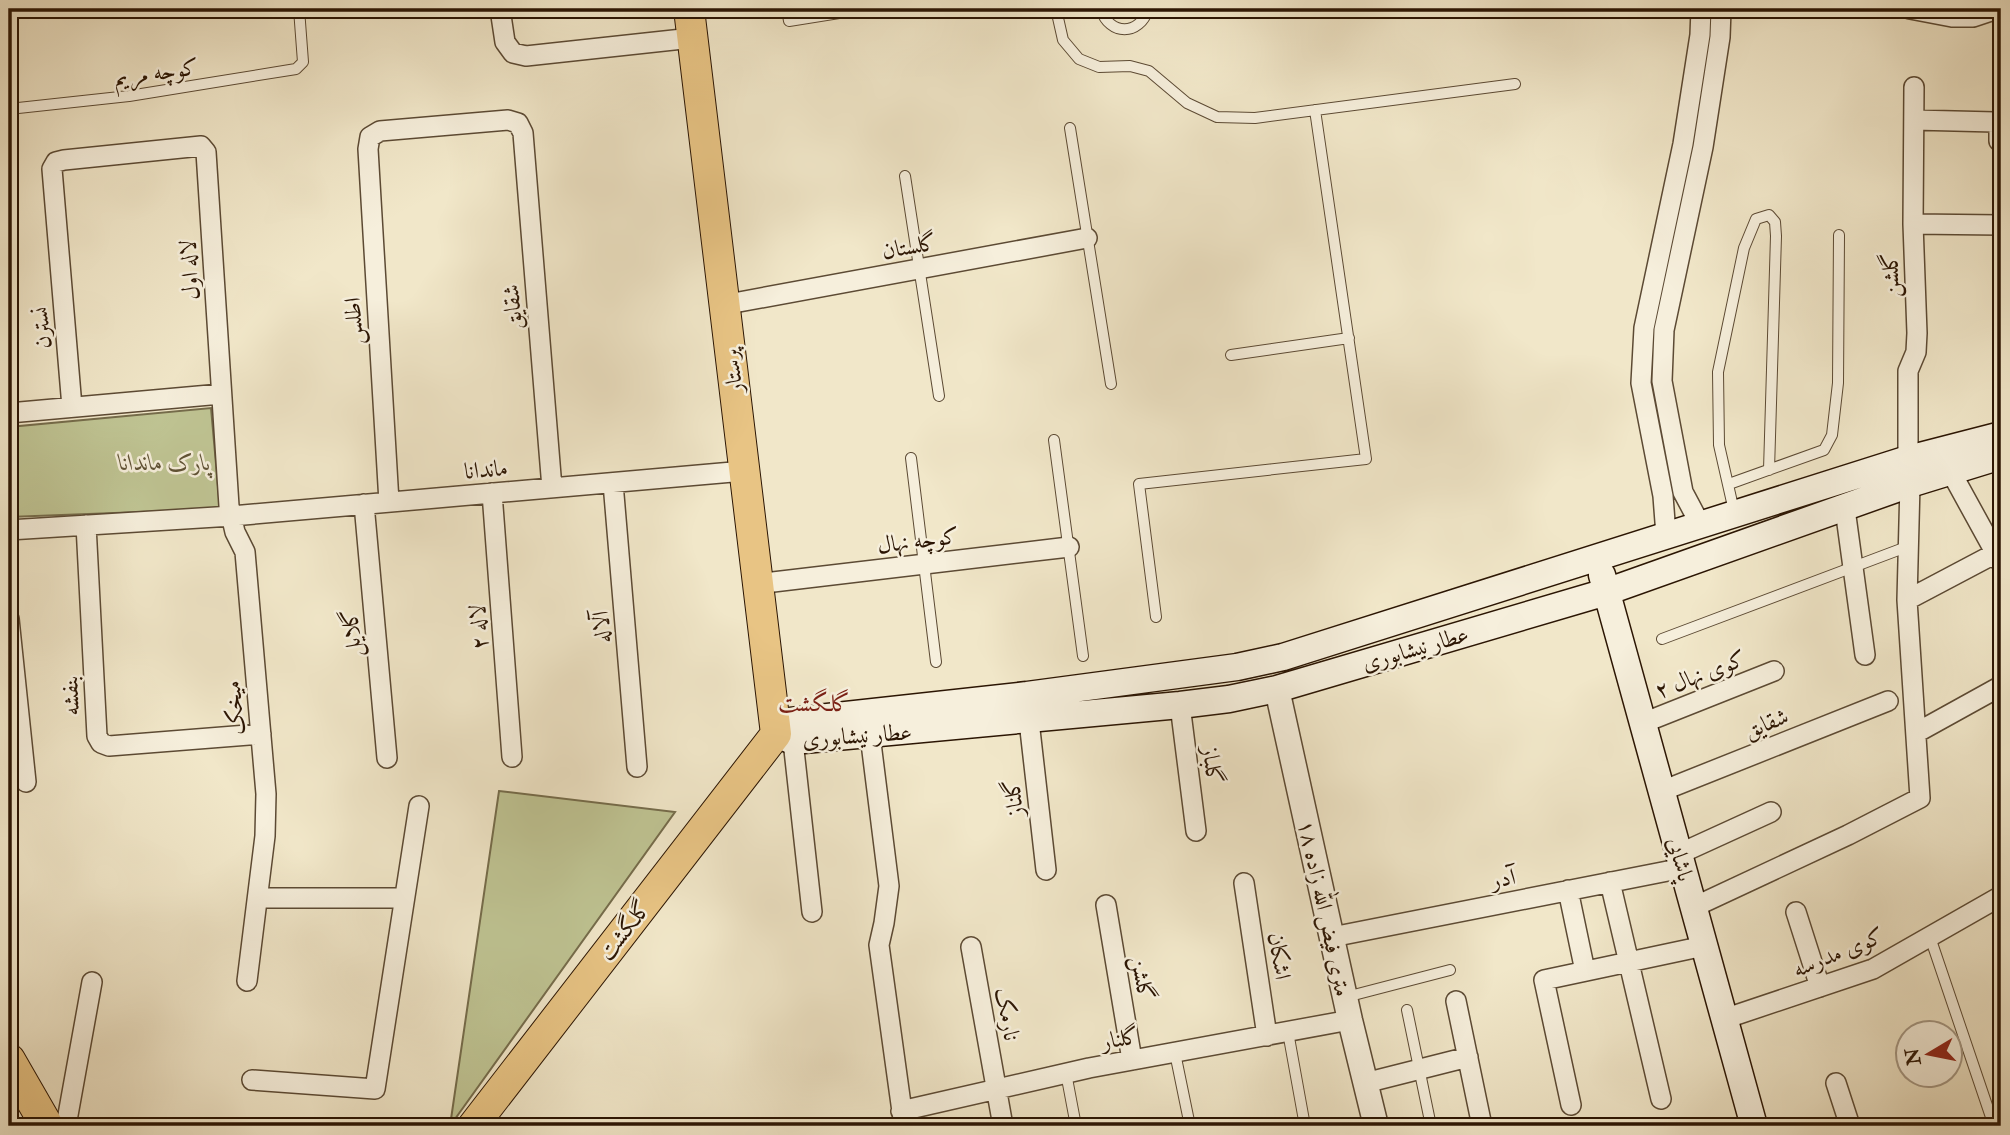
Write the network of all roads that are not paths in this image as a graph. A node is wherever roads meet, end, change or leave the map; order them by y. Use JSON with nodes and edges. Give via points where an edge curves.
{"nodes":[{"id":1,"x":299,"y":9,"type":"edge"},
{"id":2,"x":500,"y":9,"type":"edge"},
{"id":3,"x":703,"y":9,"type":"edge"},
{"id":4,"x":787,"y":9,"type":"edge"},
{"id":5,"x":864,"y":9,"type":"edge"},
{"id":6,"x":1056,"y":9,"type":"edge"},
{"id":7,"x":1101,"y":9,"type":"edge"},
{"id":8,"x":1148,"y":9,"type":"edge"},
{"id":9,"x":1701,"y":9,"type":"edge"},
{"id":10,"x":1721,"y":9,"type":"edge"},
{"id":11,"x":1910,"y":9,"type":"edge"},
{"id":12,"x":1997,"y":9,"type":"edge"},
{"id":13,"x":690,"y":23,"type":"edge"},
{"id":14,"x":1515,"y":84,"type":"dead end"},
{"id":15,"x":1914,"y":87,"type":"dead end"},
{"id":16,"x":9,"y":109,"type":"edge"},
{"id":17,"x":1315,"y":110,"type":"junction"},
{"id":18,"x":1913,"y":120,"type":"junction"},
{"id":19,"x":517,"y":123,"type":"joint"},
{"id":20,"x":1070,"y":128,"type":"dead end"},
{"id":21,"x":1999,"y":141,"type":"dead end"},
{"id":22,"x":56,"y":162,"type":"joint"},
{"id":23,"x":905,"y":176,"type":"dead end"},
{"id":24,"x":1913,"y":224,"type":"junction"},
{"id":25,"x":2001,"y":225,"type":"edge"},
{"id":26,"x":1839,"y":234,"type":"dead end"},
{"id":27,"x":1087,"y":238,"type":"junction"},
{"id":28,"x":919,"y":269,"type":"junction"},
{"id":29,"x":739,"y":302,"type":"junction"},
{"id":30,"x":1644,"y":328,"type":"junction"},
{"id":31,"x":1664,"y":330,"type":"junction"},
{"id":32,"x":1349,"y":338,"type":"junction"},
{"id":33,"x":1231,"y":355,"type":"dead end"},
{"id":34,"x":1111,"y":384,"type":"dead end"},
{"id":35,"x":221,"y":394,"type":"junction"},
{"id":36,"x":939,"y":396,"type":"dead end"},
{"id":37,"x":72,"y":407,"type":"junction"},
{"id":38,"x":9,"y":413,"type":"edge"},
{"id":39,"x":2001,"y":435,"type":"edge"},
{"id":40,"x":1054,"y":440,"type":"dead end"},
{"id":41,"x":2001,"y":456,"type":"edge"},
{"id":42,"x":911,"y":458,"type":"dead end"},
{"id":43,"x":1769,"y":470,"type":"junction"},
{"id":44,"x":744,"y":471,"type":"junction"},
{"id":45,"x":1909,"y":471,"type":"junction"},
{"id":46,"x":1951,"y":472,"type":"junction"},
{"id":47,"x":613,"y":483,"type":"junction"},
{"id":48,"x":1729,"y":484,"type":"junction"},
{"id":49,"x":552,"y":488,"type":"junction"},
{"id":50,"x":492,"y":493,"type":"junction"},
{"id":51,"x":389,"y":502,"type":"junction"},
{"id":52,"x":364,"y":505,"type":"junction"},
{"id":53,"x":1845,"y":509,"type":"junction"},
{"id":54,"x":1735,"y":513,"type":"junction"},
{"id":55,"x":232,"y":516,"type":"junction"},
{"id":56,"x":1700,"y":524,"type":"junction"},
{"id":57,"x":86,"y":526,"type":"junction"},
{"id":58,"x":9,"y":530,"type":"edge"},
{"id":59,"x":1666,"y":535,"type":"junction"},
{"id":60,"x":1909,"y":546,"type":"junction"},
{"id":61,"x":1069,"y":547,"type":"junction"},
{"id":62,"x":1598,"y":556,"type":"junction"},
{"id":63,"x":1999,"y":558,"type":"edge"},
{"id":64,"x":924,"y":564,"type":"junction"},
{"id":65,"x":1853,"y":568,"type":"junction"},
{"id":66,"x":773,"y":582,"type":"junction"},
{"id":67,"x":1606,"y":592,"type":"junction"},
{"id":68,"x":1908,"y":600,"type":"junction"},
{"id":69,"x":1156,"y":617,"type":"dead end"},
{"id":70,"x":9,"y":619,"type":"edge"},
{"id":71,"x":1661,"y":639,"type":"dead end"},
{"id":72,"x":1865,"y":655,"type":"dead end"},
{"id":73,"x":1083,"y":656,"type":"dead end"},
{"id":74,"x":936,"y":662,"type":"dead end"},
{"id":75,"x":1774,"y":671,"type":"dead end"},
{"id":76,"x":2001,"y":686,"type":"edge"},
{"id":77,"x":1277,"y":689,"type":"junction"},
{"id":78,"x":1888,"y":701,"type":"dead end"},
{"id":79,"x":1180,"y":705,"type":"junction"},
{"id":80,"x":1029,"y":721,"type":"junction"},
{"id":81,"x":1643,"y":723,"type":"junction"},
{"id":82,"x":786,"y":732,"type":"junction"},
{"id":83,"x":1916,"y":733,"type":"junction"},
{"id":84,"x":261,"y":734,"type":"junction"},
{"id":85,"x":870,"y":735,"type":"junction"},
{"id":86,"x":512,"y":757,"type":"dead end"},
{"id":87,"x":387,"y":758,"type":"dead end"},
{"id":88,"x":637,"y":766,"type":"dead end"},
{"id":89,"x":26,"y":782,"type":"dead end"},
{"id":90,"x":1662,"y":791,"type":"junction"},
{"id":91,"x":419,"y":806,"type":"dead end"},
{"id":92,"x":1771,"y":812,"type":"dead end"},
{"id":93,"x":1196,"y":831,"type":"dead end"},
{"id":94,"x":1681,"y":861,"type":"junction"},
{"id":95,"x":1046,"y":870,"type":"dead end"},
{"id":96,"x":1610,"y":882,"type":"junction"},
{"id":97,"x":1244,"y":883,"type":"dead end"},
{"id":98,"x":1568,"y":890,"type":"junction"},
{"id":99,"x":2001,"y":895,"type":"edge"},
{"id":100,"x":258,"y":898,"type":"junction"},
{"id":101,"x":404,"y":898,"type":"junction"},
{"id":102,"x":1106,"y":905,"type":"dead end"},
{"id":103,"x":1694,"y":907,"type":"junction"},
{"id":104,"x":812,"y":912,"type":"dead end"},
{"id":105,"x":1796,"y":912,"type":"dead end"},
{"id":106,"x":1332,"y":937,"type":"junction"},
{"id":107,"x":1930,"y":937,"type":"junction"},
{"id":108,"x":1704,"y":946,"type":"junction"},
{"id":109,"x":971,"y":947,"type":"dead end"},
{"id":110,"x":1629,"y":962,"type":"junction"},
{"id":111,"x":1450,"y":970,"type":"dead end"},
{"id":112,"x":1585,"y":971,"type":"junction"},
{"id":113,"x":247,"y":981,"type":"dead end"},
{"id":114,"x":92,"y":982,"type":"dead end"},
{"id":115,"x":1820,"y":987,"type":"junction"},
{"id":116,"x":1456,"y":1000,"type":"dead end"},
{"id":117,"x":1347,"y":1009,"type":"junction"},
{"id":118,"x":1407,"y":1010,"type":"dead end"},
{"id":119,"x":1724,"y":1019,"type":"junction"},
{"id":120,"x":1288,"y":1032,"type":"junction"},
{"id":121,"x":1267,"y":1035,"type":"junction"},
{"id":122,"x":1175,"y":1053,"type":"junction"},
{"id":123,"x":1468,"y":1056,"type":"junction"},
{"id":124,"x":9,"y":1060,"type":"edge"},
{"id":125,"x":1132,"y":1060,"type":"junction"},
{"id":126,"x":1420,"y":1069,"type":"junction"},
{"id":127,"x":1066,"y":1073,"type":"junction"},
{"id":128,"x":252,"y":1080,"type":"dead end"},
{"id":129,"x":1365,"y":1083,"type":"junction"},
{"id":130,"x":1836,"y":1083,"type":"dead end"},
{"id":131,"x":996,"y":1089,"type":"junction"},
{"id":132,"x":1661,"y":1099,"type":"dead end"},
{"id":133,"x":1571,"y":1105,"type":"dead end"},
{"id":134,"x":903,"y":1119,"type":"edge"},
{"id":135,"x":47,"y":1126,"type":"edge"},
{"id":136,"x":66,"y":1126,"type":"edge"},
{"id":137,"x":473,"y":1126,"type":"edge"},
{"id":138,"x":1003,"y":1126,"type":"edge"},
{"id":139,"x":1076,"y":1126,"type":"edge"},
{"id":140,"x":1190,"y":1126,"type":"edge"},
{"id":141,"x":1305,"y":1126,"type":"edge"},
{"id":142,"x":1376,"y":1126,"type":"edge"},
{"id":143,"x":1431,"y":1126,"type":"edge"},
{"id":144,"x":1482,"y":1126,"type":"edge"},
{"id":145,"x":1754,"y":1126,"type":"edge"},
{"id":146,"x":1850,"y":1126,"type":"edge"},
{"id":147,"x":1994,"y":1126,"type":"edge"}],
"edges":[{"from":1,"to":16,"type":"lane","name":"کوچه مریم","via":[[303,62],[296,69],[129,96]]},
{"from":2,"to":13,"type":"street","via":[[505,42],[513,53],[526,56]]},
{"from":3,"to":29,"type":"main road","name":"پرستار"},
{"from":4,"to":5,"type":"lane","via":[[789,21]]},
{"from":6,"to":17,"type":"lane","via":[[1063,40],[1079,59],[1099,67],[1149,71],[1187,103],[1217,117],[1255,118]]},
{"from":7,"to":8,"type":"lane","via":[[1105,20],[1125,29],[1139,24]]},
{"from":9,"to":30,"type":"street","via":[[1683,144]]},
{"from":10,"to":31,"type":"street","via":[[1703,148]]},
{"from":11,"to":12,"type":"street","via":[[1952,17],[1973,17]]},
{"from":13,"to":44,"type":"main road","name":"پرستار"},
{"from":14,"to":17,"type":"lane"},
{"from":15,"to":18,"type":"street","name":"گلشن"},
{"from":17,"to":32,"type":"lane"},
{"from":18,"to":21,"type":"street","via":[[1995,122]]},
{"from":18,"to":24,"type":"street","name":"گلشن"},
{"from":19,"to":49,"type":"street","name":"شقایق","via":[[523,133]]},
{"from":19,"to":51,"type":"street","name":"اطلس","via":[[508,120],[380,131],[370,137]]},
{"from":20,"to":27,"type":"lane"},
{"from":22,"to":35,"type":"street","name":"لاله اول","via":[[201,146],[206,152]]},
{"from":22,"to":37,"type":"street","name":"نسترن","via":[[52,169]]},
{"from":23,"to":28,"type":"lane"},
{"from":24,"to":25,"type":"street"},
{"from":24,"to":45,"type":"street","name":"گلشن","via":[[1917,333],[1908,371]]},
{"from":26,"to":43,"type":"lane","via":[[1838,383],[1832,435],[1824,450]]},
{"from":27,"to":28,"type":"street","name":"گلستان"},
{"from":27,"to":34,"type":"lane"},
{"from":28,"to":29,"type":"street","name":"گلستان"},
{"from":28,"to":36,"type":"lane"},
{"from":29,"to":66,"type":"main road","name":"پرستار"},
{"from":30,"to":31,"type":"street"},
{"from":30,"to":59,"type":"street","via":[[1641,383]]},
{"from":31,"to":56,"type":"street","via":[[1664,393],[1683,492]]},
{"from":32,"to":33,"type":"lane"},
{"from":32,"to":69,"type":"lane","via":[[1366,458],[1139,484]]},
{"from":35,"to":37,"type":"street"},
{"from":35,"to":55,"type":"street"},
{"from":37,"to":38,"type":"street"},
{"from":39,"to":45,"type":"main road","name":"عطار نیشابوری"},
{"from":40,"to":61,"type":"lane"},
{"from":41,"to":46,"type":"main road","name":"عطار نیشابوری"},
{"from":42,"to":64,"type":"lane"},
{"from":43,"to":48,"type":"lane"},
{"from":43,"to":48,"type":"lane","via":[[1776,236],[1769,215],[1756,219],[1744,247],[1718,372],[1719,445]]},
{"from":44,"to":47,"type":"street","name":"ماندانا"},
{"from":44,"to":82,"type":"main road","name":"پرستار"},
{"from":45,"to":46,"type":"main road","name":"عطار نیشابوری"},
{"from":45,"to":53,"type":"main road","name":"عطار نیشابوری"},
{"from":45,"to":54,"type":"main road","name":"عطار نیشابوری"},
{"from":45,"to":60,"type":"street","name":"گلشن"},
{"from":46,"to":63,"type":"street"},
{"from":47,"to":49,"type":"street","name":"ماندانا"},
{"from":47,"to":88,"type":"street","name":"آلاله"},
{"from":48,"to":54,"type":"lane"},
{"from":49,"to":50,"type":"street","name":"ماندانا"},
{"from":50,"to":51,"type":"street","name":"ماندانا"},
{"from":50,"to":86,"type":"street","name":"لاله ۲"},
{"from":51,"to":52,"type":"street","name":"ماندانا"},
{"from":52,"to":55,"type":"street","name":"ماندانا"},
{"from":52,"to":87,"type":"street","name":"گلایل"},
{"from":53,"to":65,"type":"street"},
{"from":53,"to":67,"type":"main road","name":"عطار نیشابوری"},
{"from":54,"to":56,"type":"main road","name":"عطار نیشابوری"},
{"from":55,"to":57,"type":"street","name":"ماندانا"},
{"from":55,"to":84,"type":"street","name":"میخک","via":[[245,552]]},
{"from":56,"to":59,"type":"main road","name":"عطار نیشابوری"},
{"from":57,"to":58,"type":"street","name":"ماندانا"},
{"from":57,"to":84,"type":"street","name":"بنفشه","via":[[97,737],[101,743]]},
{"from":59,"to":62,"type":"main road","name":"عطار نیشابوری"},
{"from":60,"to":65,"type":"lane"},
{"from":60,"to":68,"type":"street","name":"گلشن"},
{"from":61,"to":64,"type":"street","name":"کوچه نهال"},
{"from":61,"to":73,"type":"lane"},
{"from":62,"to":67,"type":"main road","name":"پاشایی"},
{"from":62,"to":82,"type":"main road","name":"عطار نیشابوری","via":[[1283,657],[1237,667]]},
{"from":63,"to":68,"type":"street"},
{"from":64,"to":66,"type":"street","name":"کوچه نهال"},
{"from":64,"to":74,"type":"lane"},
{"from":65,"to":71,"type":"lane"},
{"from":65,"to":72,"type":"street"},
{"from":66,"to":82,"type":"main road","name":"پرستار"},
{"from":67,"to":77,"type":"main road","name":"عطار نیشابوری"},
{"from":67,"to":81,"type":"main road","name":"پاشایی"},
{"from":68,"to":83,"type":"street","name":"گلشن"},
{"from":70,"to":89,"type":"street"},
{"from":75,"to":81,"type":"street","name":"کوی نهال ۲"},
{"from":76,"to":83,"type":"street"},
{"from":77,"to":79,"type":"main road","name":"عطار نیشابوری"},
{"from":77,"to":106,"type":"street","name":"۱۸ متری فیض الله زاده"},
{"from":78,"to":90,"type":"street","name":"شقایق"},
{"from":79,"to":80,"type":"main road","name":"عطار نیشابوری"},
{"from":79,"to":93,"type":"street","name":"گلباز"},
{"from":80,"to":85,"type":"main road","name":"عطار نیشابوری"},
{"from":80,"to":95,"type":"street","name":"گلناز"},
{"from":81,"to":90,"type":"main road","name":"پاشایی"},
{"from":82,"to":85,"type":"main road","name":"عطار نیشابوری"},
{"from":82,"to":104,"type":"street"},
{"from":82,"to":137,"type":"main road","name":"گلگشت"},
{"from":83,"to":103,"type":"street","name":"گلشن","via":[[1920,798]]},
{"from":84,"to":100,"type":"street","name":"میخک","via":[[266,794]]},
{"from":85,"to":134,"type":"street","name":"گلنار","via":[[889,886],[878,945]]},
{"from":90,"to":94,"type":"main road","name":"پاشایی"},
{"from":91,"to":101,"type":"street"},
{"from":92,"to":94,"type":"street","name":"آدر"},
{"from":94,"to":96,"type":"street","name":"آدر"},
{"from":94,"to":103,"type":"main road","name":"پاشایی"},
{"from":96,"to":98,"type":"street","name":"آدر"},
{"from":96,"to":110,"type":"street"},
{"from":97,"to":121,"type":"street","name":"اشکان"},
{"from":98,"to":106,"type":"street","name":"آدر"},
{"from":98,"to":112,"type":"street"},
{"from":99,"to":107,"type":"street","name":"کوی مدرسه"},
{"from":100,"to":101,"type":"street"},
{"from":100,"to":113,"type":"street","name":"میخک"},
{"from":101,"to":128,"type":"street","via":[[375,1089]]},
{"from":102,"to":125,"type":"street","name":"گلشن"},
{"from":103,"to":108,"type":"main road","name":"پاشایی"},
{"from":105,"to":115,"type":"street"},
{"from":106,"to":117,"type":"street","name":"۱۸ متری فیض الله زاده"},
{"from":107,"to":115,"type":"street","name":"کوی مدرسه","via":[[1873,970]]},
{"from":107,"to":147,"type":"lane"},
{"from":108,"to":110,"type":"street"},
{"from":108,"to":119,"type":"main road","name":"پاشایی"},
{"from":109,"to":131,"type":"street","name":"نارمک"},
{"from":110,"to":112,"type":"street"},
{"from":110,"to":132,"type":"street"},
{"from":111,"to":117,"type":"lane"},
{"from":112,"to":133,"type":"street","via":[[1544,980]]},
{"from":114,"to":136,"type":"street"},
{"from":115,"to":119,"type":"street","name":"کوی مدرسه"},
{"from":116,"to":123,"type":"street"},
{"from":117,"to":120,"type":"street","name":"گلنار"},
{"from":117,"to":129,"type":"street","name":"۱۸ متری فیض الله زاده"},
{"from":118,"to":126,"type":"lane"},
{"from":119,"to":145,"type":"main road","name":"پاشایی"},
{"from":120,"to":121,"type":"street","name":"گلنار"},
{"from":120,"to":141,"type":"lane"},
{"from":121,"to":122,"type":"street","name":"گلنار"},
{"from":122,"to":125,"type":"street","name":"گلنار"},
{"from":122,"to":140,"type":"lane"},
{"from":123,"to":126,"type":"street"},
{"from":123,"to":144,"type":"street"},
{"from":124,"to":135,"type":"highway"},
{"from":125,"to":127,"type":"street","name":"گلنار"},
{"from":126,"to":129,"type":"street"},
{"from":126,"to":143,"type":"lane"},
{"from":127,"to":131,"type":"street","name":"گلنار"},
{"from":127,"to":139,"type":"lane"},
{"from":129,"to":142,"type":"street","name":"۱۸ متری فیض الله زاده"},
{"from":130,"to":146,"type":"street"},
{"from":131,"to":134,"type":"street","name":"گلنار"},
{"from":131,"to":138,"type":"street","name":"نارمک"}]}
